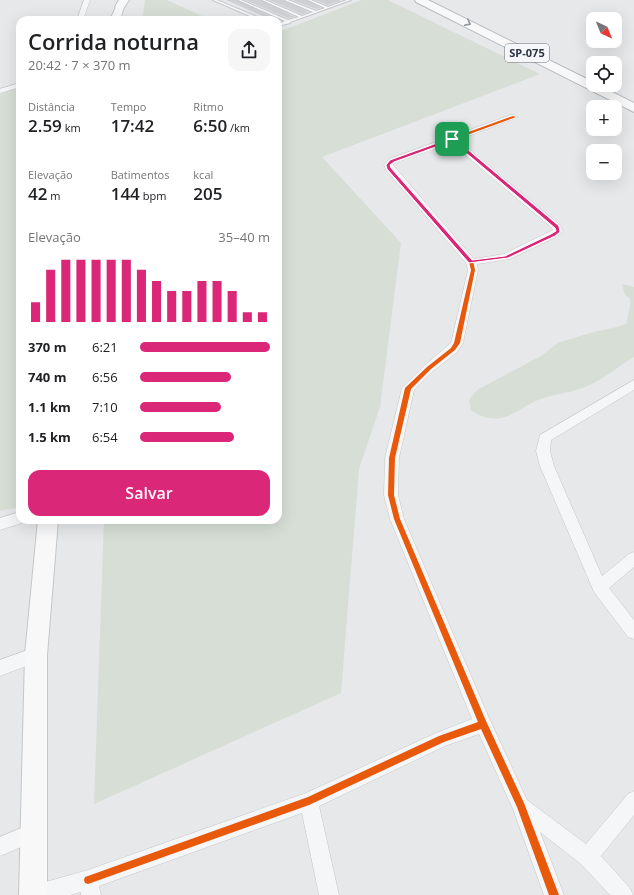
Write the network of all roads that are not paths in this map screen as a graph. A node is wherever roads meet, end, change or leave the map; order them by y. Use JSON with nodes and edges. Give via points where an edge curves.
{"nodes":[{"id":1,"x":87,"y":0,"type":"edge"},
{"id":2,"x":214,"y":0,"type":"edge"},
{"id":3,"x":239,"y":0,"type":"edge"},
{"id":4,"x":263,"y":0,"type":"edge"},
{"id":5,"x":285,"y":0,"type":"edge"},
{"id":6,"x":309,"y":0,"type":"edge"},
{"id":7,"x":332,"y":0,"type":"edge"},
{"id":8,"x":350,"y":0,"type":"edge"},
{"id":9,"x":420,"y":0,"type":"edge"},
{"id":10,"x":440,"y":0,"type":"edge"},
{"id":11,"x":122,"y":3,"type":"edge"},
{"id":12,"x":340,"y":4,"type":"junction"},
{"id":13,"x":328,"y":8,"type":"junction"},
{"id":14,"x":316,"y":12,"type":"junction"},
{"id":15,"x":81,"y":16,"type":"edge"},
{"id":16,"x":117,"y":16,"type":"edge"},
{"id":17,"x":120,"y":16,"type":"edge"},
{"id":18,"x":252,"y":16,"type":"edge"},
{"id":19,"x":275,"y":16,"type":"edge"},
{"id":20,"x":303,"y":17,"type":"junction"},
{"id":21,"x":282,"y":19,"type":"edge"},
{"id":22,"x":289,"y":22,"type":"junction"},
{"id":23,"x":282,"y":24,"type":"edge"},
{"id":24,"x":553,"y":54,"type":"dead end"},
{"id":25,"x":16,"y":86,"type":"edge"},
{"id":26,"x":0,"y":91,"type":"edge"},
{"id":27,"x":634,"y":108,"type":"edge"},
{"id":28,"x":514,"y":117,"type":"dead end"},
{"id":29,"x":452,"y":139,"type":"junction"},
{"id":30,"x":471,"y":262,"type":"junction"},
{"id":31,"x":634,"y":384,"type":"edge"},
{"id":32,"x":16,"y":519,"type":"edge"},
{"id":33,"x":0,"y":524,"type":"edge"},
{"id":34,"x":48,"y":524,"type":"edge"},
{"id":35,"x":634,"y":558,"type":"edge"},
{"id":36,"x":599,"y":587,"type":"junction"},
{"id":37,"x":634,"y":632,"type":"edge"},
{"id":38,"x":36,"y":655,"type":"junction"},
{"id":39,"x":0,"y":668,"type":"edge"},
{"id":40,"x":483,"y":724,"type":"junction"},
{"id":41,"x":634,"y":800,"type":"edge"},
{"id":42,"x":308,"y":801,"type":"junction"},
{"id":43,"x":521,"y":806,"type":"junction"},
{"id":44,"x":34,"y":832,"type":"junction"},
{"id":45,"x":0,"y":847,"type":"edge"},
{"id":46,"x":588,"y":857,"type":"junction"},
{"id":47,"x":89,"y":888,"type":"edge"},
{"id":48,"x":34,"y":895,"type":"edge"},
{"id":49,"x":329,"y":895,"type":"edge"},
{"id":50,"x":554,"y":895,"type":"edge"},
{"id":51,"x":623,"y":895,"type":"edge"}],
"edges":[{"from":1,"to":15,"type":"street"},
{"from":2,"to":18,"type":"lane"},
{"from":3,"to":19,"type":"lane"},
{"from":4,"to":20,"type":"lane"},
{"from":5,"to":14,"type":"lane"},
{"from":6,"to":13,"type":"lane"},
{"from":7,"to":12,"type":"lane"},
{"from":8,"to":12,"type":"lane"},
{"from":9,"to":27,"type":"highway","number":"SP-075","one_way":true},
{"from":10,"to":24,"type":"highway","number":"SP-075"},
{"from":11,"to":16,"type":"main road"},
{"from":11,"to":17,"type":"main road"},
{"from":12,"to":13,"type":"lane"},
{"from":13,"to":14,"type":"lane"},
{"from":14,"to":20,"type":"lane"},
{"from":20,"to":22,"type":"lane"},
{"from":21,"to":22,"type":"lane"},
{"from":22,"to":23,"type":"lane"},
{"from":25,"to":26,"type":"street"},
{"from":28,"to":29,"type":"street"},
{"from":29,"to":30,"type":"street","via":[[392,161],[388,165]]},
{"from":29,"to":30,"type":"street","via":[[557,227],[558,231],[506,257]]},
{"from":30,"to":40,"type":"street","via":[[473,270],[457,343],[408,388],[392,458],[391,495],[397,519]]},
{"from":31,"to":36,"type":"street","via":[[545,438],[543,451],[547,466]]},
{"from":32,"to":33,"type":"street"},
{"from":34,"to":38,"type":"main road"},
{"from":35,"to":36,"type":"street"},
{"from":36,"to":37,"type":"street"},
{"from":38,"to":39,"type":"street"},
{"from":38,"to":44,"type":"main road"},
{"from":40,"to":42,"type":"street","via":[[442,739]]},
{"from":40,"to":43,"type":"street"},
{"from":41,"to":46,"type":"street"},
{"from":42,"to":47,"type":"street"},
{"from":42,"to":49,"type":"street"},
{"from":43,"to":46,"type":"street"},
{"from":43,"to":50,"type":"street"},
{"from":44,"to":45,"type":"street"},
{"from":44,"to":48,"type":"main road"},
{"from":46,"to":51,"type":"street"},
{"from":47,"to":48,"type":"street"}]}
